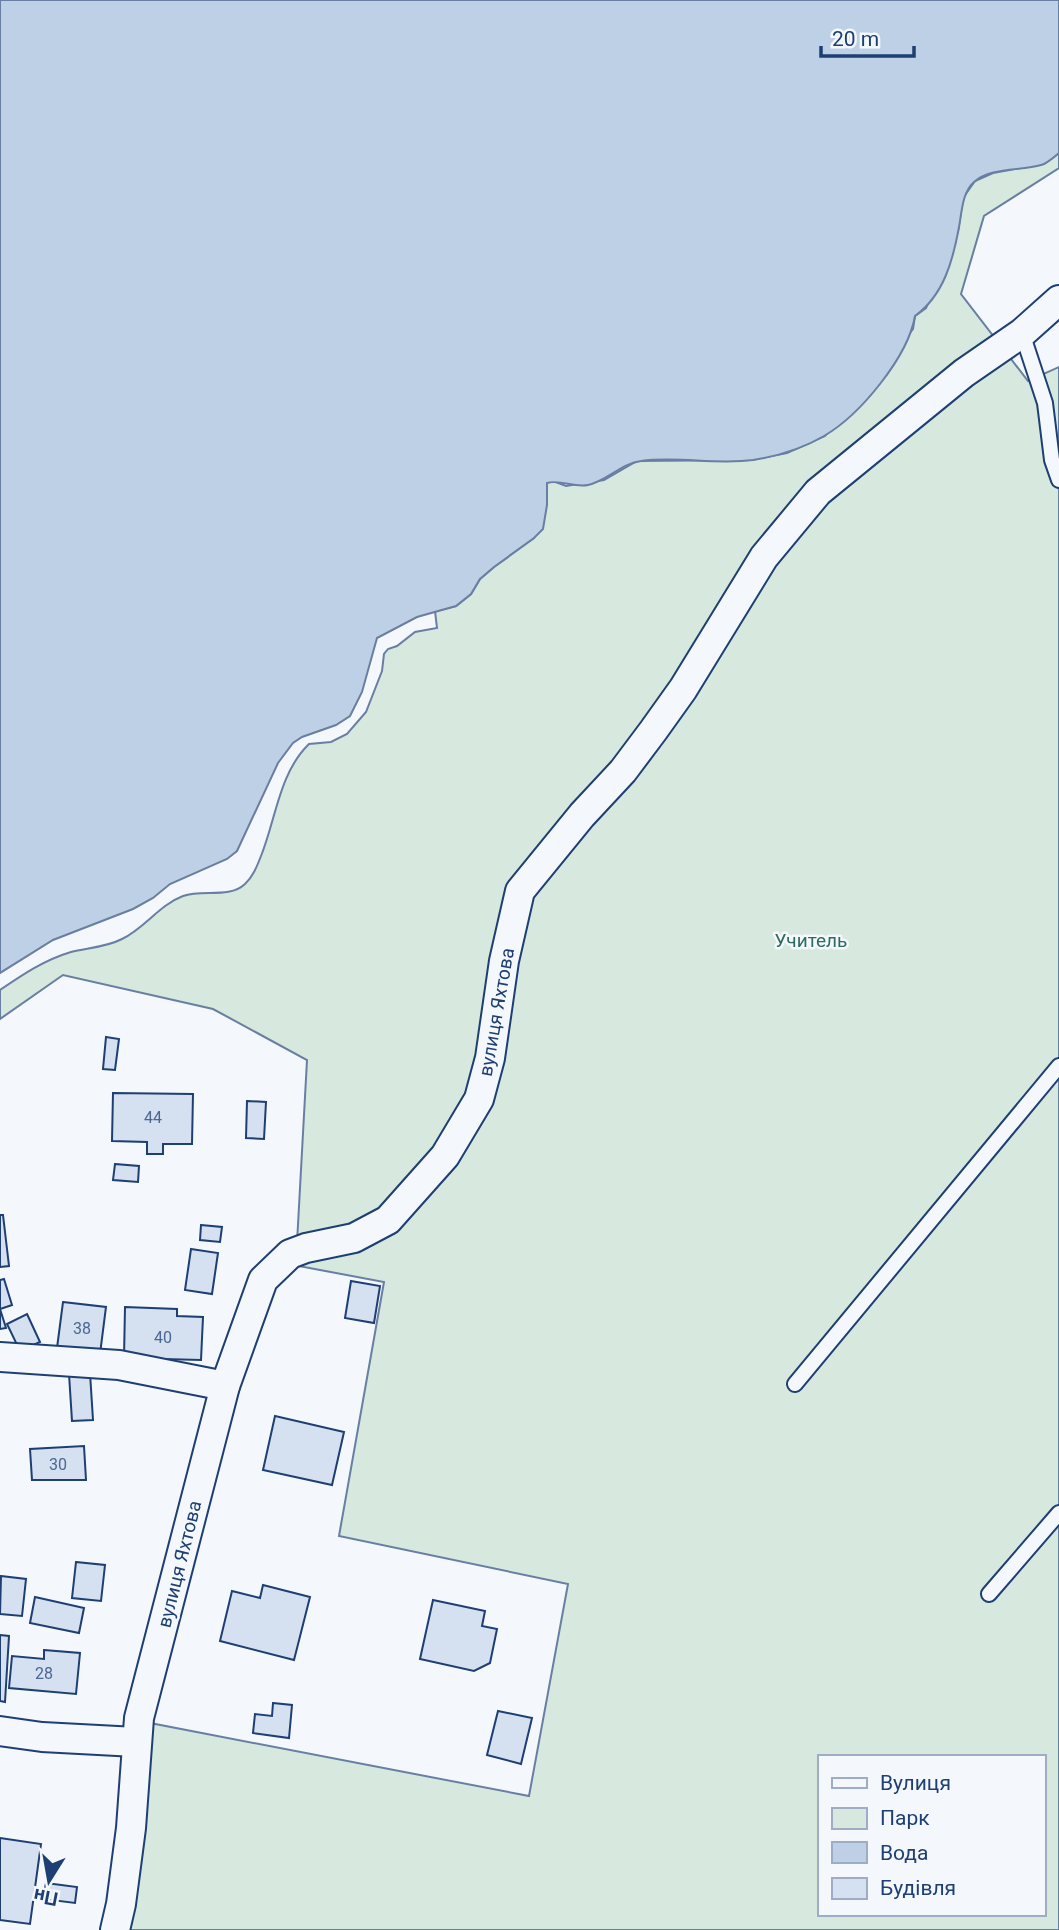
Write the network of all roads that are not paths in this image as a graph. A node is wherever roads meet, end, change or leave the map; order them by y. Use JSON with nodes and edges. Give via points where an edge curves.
{"nodes":[{"id":1,"x":1059,"y":300,"type":"edge"},
{"id":2,"x":1022,"y":333,"type":"junction"},
{"id":3,"x":1059,"y":480,"type":"edge"},
{"id":4,"x":1059,"y":1066,"type":"edge"},
{"id":5,"x":0,"y":1357,"type":"edge"},
{"id":6,"x":795,"y":1384,"type":"dead end"},
{"id":7,"x":225,"y":1386,"type":"junction"},
{"id":8,"x":1059,"y":1513,"type":"edge"},
{"id":9,"x":989,"y":1594,"type":"dead end"},
{"id":10,"x":0,"y":1731,"type":"edge"},
{"id":11,"x":136,"y":1742,"type":"junction"},
{"id":12,"x":115,"y":1930,"type":"edge"}],
"edges":[{"from":1,"to":2,"type":"street"},
{"from":2,"to":3,"type":"lane","via":[[1045,403]]},
{"from":2,"to":7,"type":"street","name":"вулиця Яхтова","via":[[964,373],[818,492],[764,557],[653,731],[524,886],[504,961],[490,1058],[479,1099],[445,1156],[388,1220],[354,1238],[290,1254],[263,1280]]},
{"from":4,"to":6,"type":"lane"},
{"from":5,"to":7,"type":"street","via":[[118,1365]]},
{"from":7,"to":11,"type":"street","name":"вулиця Яхтова"},
{"from":8,"to":9,"type":"lane"},
{"from":10,"to":11,"type":"street"},
{"from":11,"to":12,"type":"street","name":"вулиця Яхтова","via":[[131,1828]]}]}
